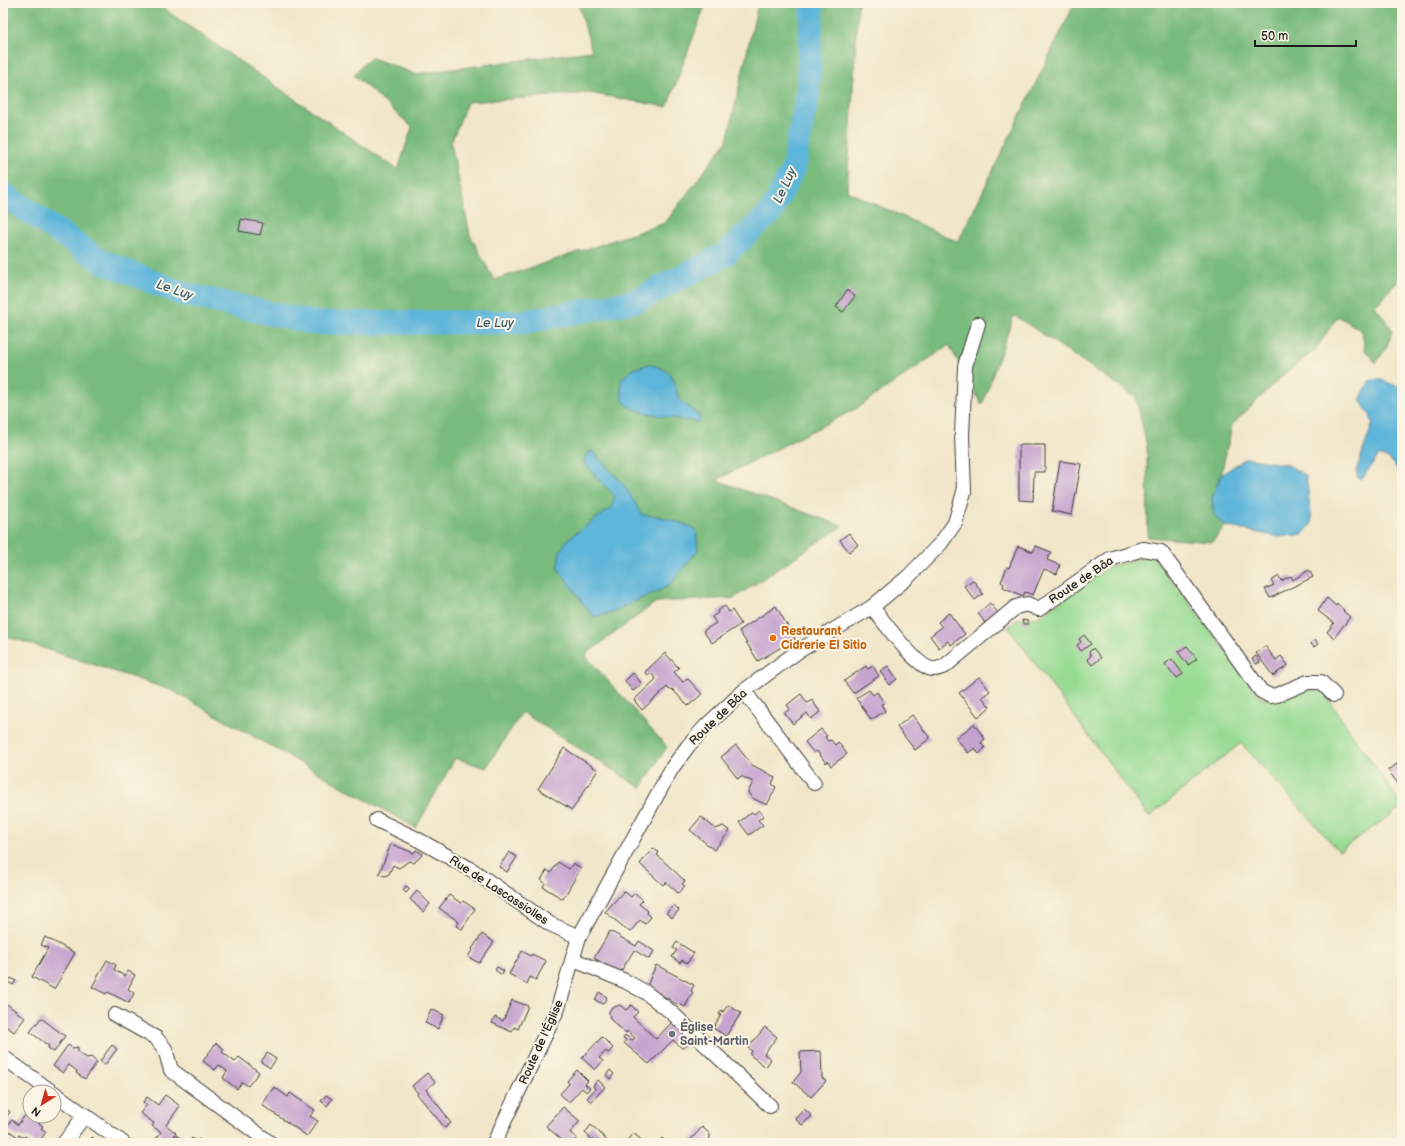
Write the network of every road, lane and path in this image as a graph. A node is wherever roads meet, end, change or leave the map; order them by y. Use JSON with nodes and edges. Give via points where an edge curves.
{"nodes":[{"id":1,"x":978,"y":324,"type":"dead end"},
{"id":2,"x":872,"y":607,"type":"junction"},
{"id":3,"x":744,"y":691,"type":"junction"},
{"id":4,"x":1334,"y":695,"type":"dead end"},
{"id":5,"x":814,"y":783,"type":"dead end"},
{"id":6,"x":377,"y":820,"type":"dead end"},
{"id":7,"x":579,"y":937,"type":"junction"},
{"id":8,"x":572,"y":960,"type":"junction"},
{"id":9,"x":115,"y":1015,"type":"dead end"},
{"id":10,"x":3,"y":1057,"type":"edge"},
{"id":11,"x":40,"y":1084,"type":"edge"},
{"id":12,"x":62,"y":1099,"type":"edge"},
{"id":13,"x":770,"y":1106,"type":"dead end"},
{"id":14,"x":84,"y":1115,"type":"junction"},
{"id":15,"x":64,"y":1143,"type":"edge"},
{"id":16,"x":123,"y":1143,"type":"edge"},
{"id":17,"x":270,"y":1143,"type":"edge"},
{"id":18,"x":494,"y":1143,"type":"edge"}],
"edges":[{"from":1,"to":2,"type":"street","name":"Route de Bâa","via":[[965,366],[962,435],[964,492],[955,523],[941,543],[919,566]]},
{"from":2,"to":3,"type":"street","name":"Route de Bâa","via":[[797,652]]},
{"from":2,"to":4,"type":"street","name":"Route de Bâa","via":[[914,658],[922,666],[933,670],[944,666],[1016,607],[1027,604],[1039,609],[1110,558],[1143,549],[1160,552],[1261,691],[1270,696],[1277,695],[1308,682],[1321,682]]},
{"from":3,"to":5,"type":"street"},
{"from":3,"to":7,"type":"street","name":"Route de Bâa","via":[[706,726],[672,768]]},
{"from":6,"to":7,"type":"street","name":"Rue de Lascassiolles","via":[[472,870],[550,924]]},
{"from":7,"to":8,"type":"street","name":"Route de l'Église"},
{"from":8,"to":13,"type":"street","via":[[625,981],[645,992],[671,1012]]},
{"from":8,"to":18,"type":"street","name":"Route de l'Église","via":[[558,1008]]},
{"from":9,"to":17,"type":"street","via":[[156,1038],[165,1049],[171,1070]]},
{"from":10,"to":11,"type":"street"},
{"from":12,"to":14,"type":"street"},
{"from":14,"to":15,"type":"street"},
{"from":14,"to":16,"type":"street"}]}
